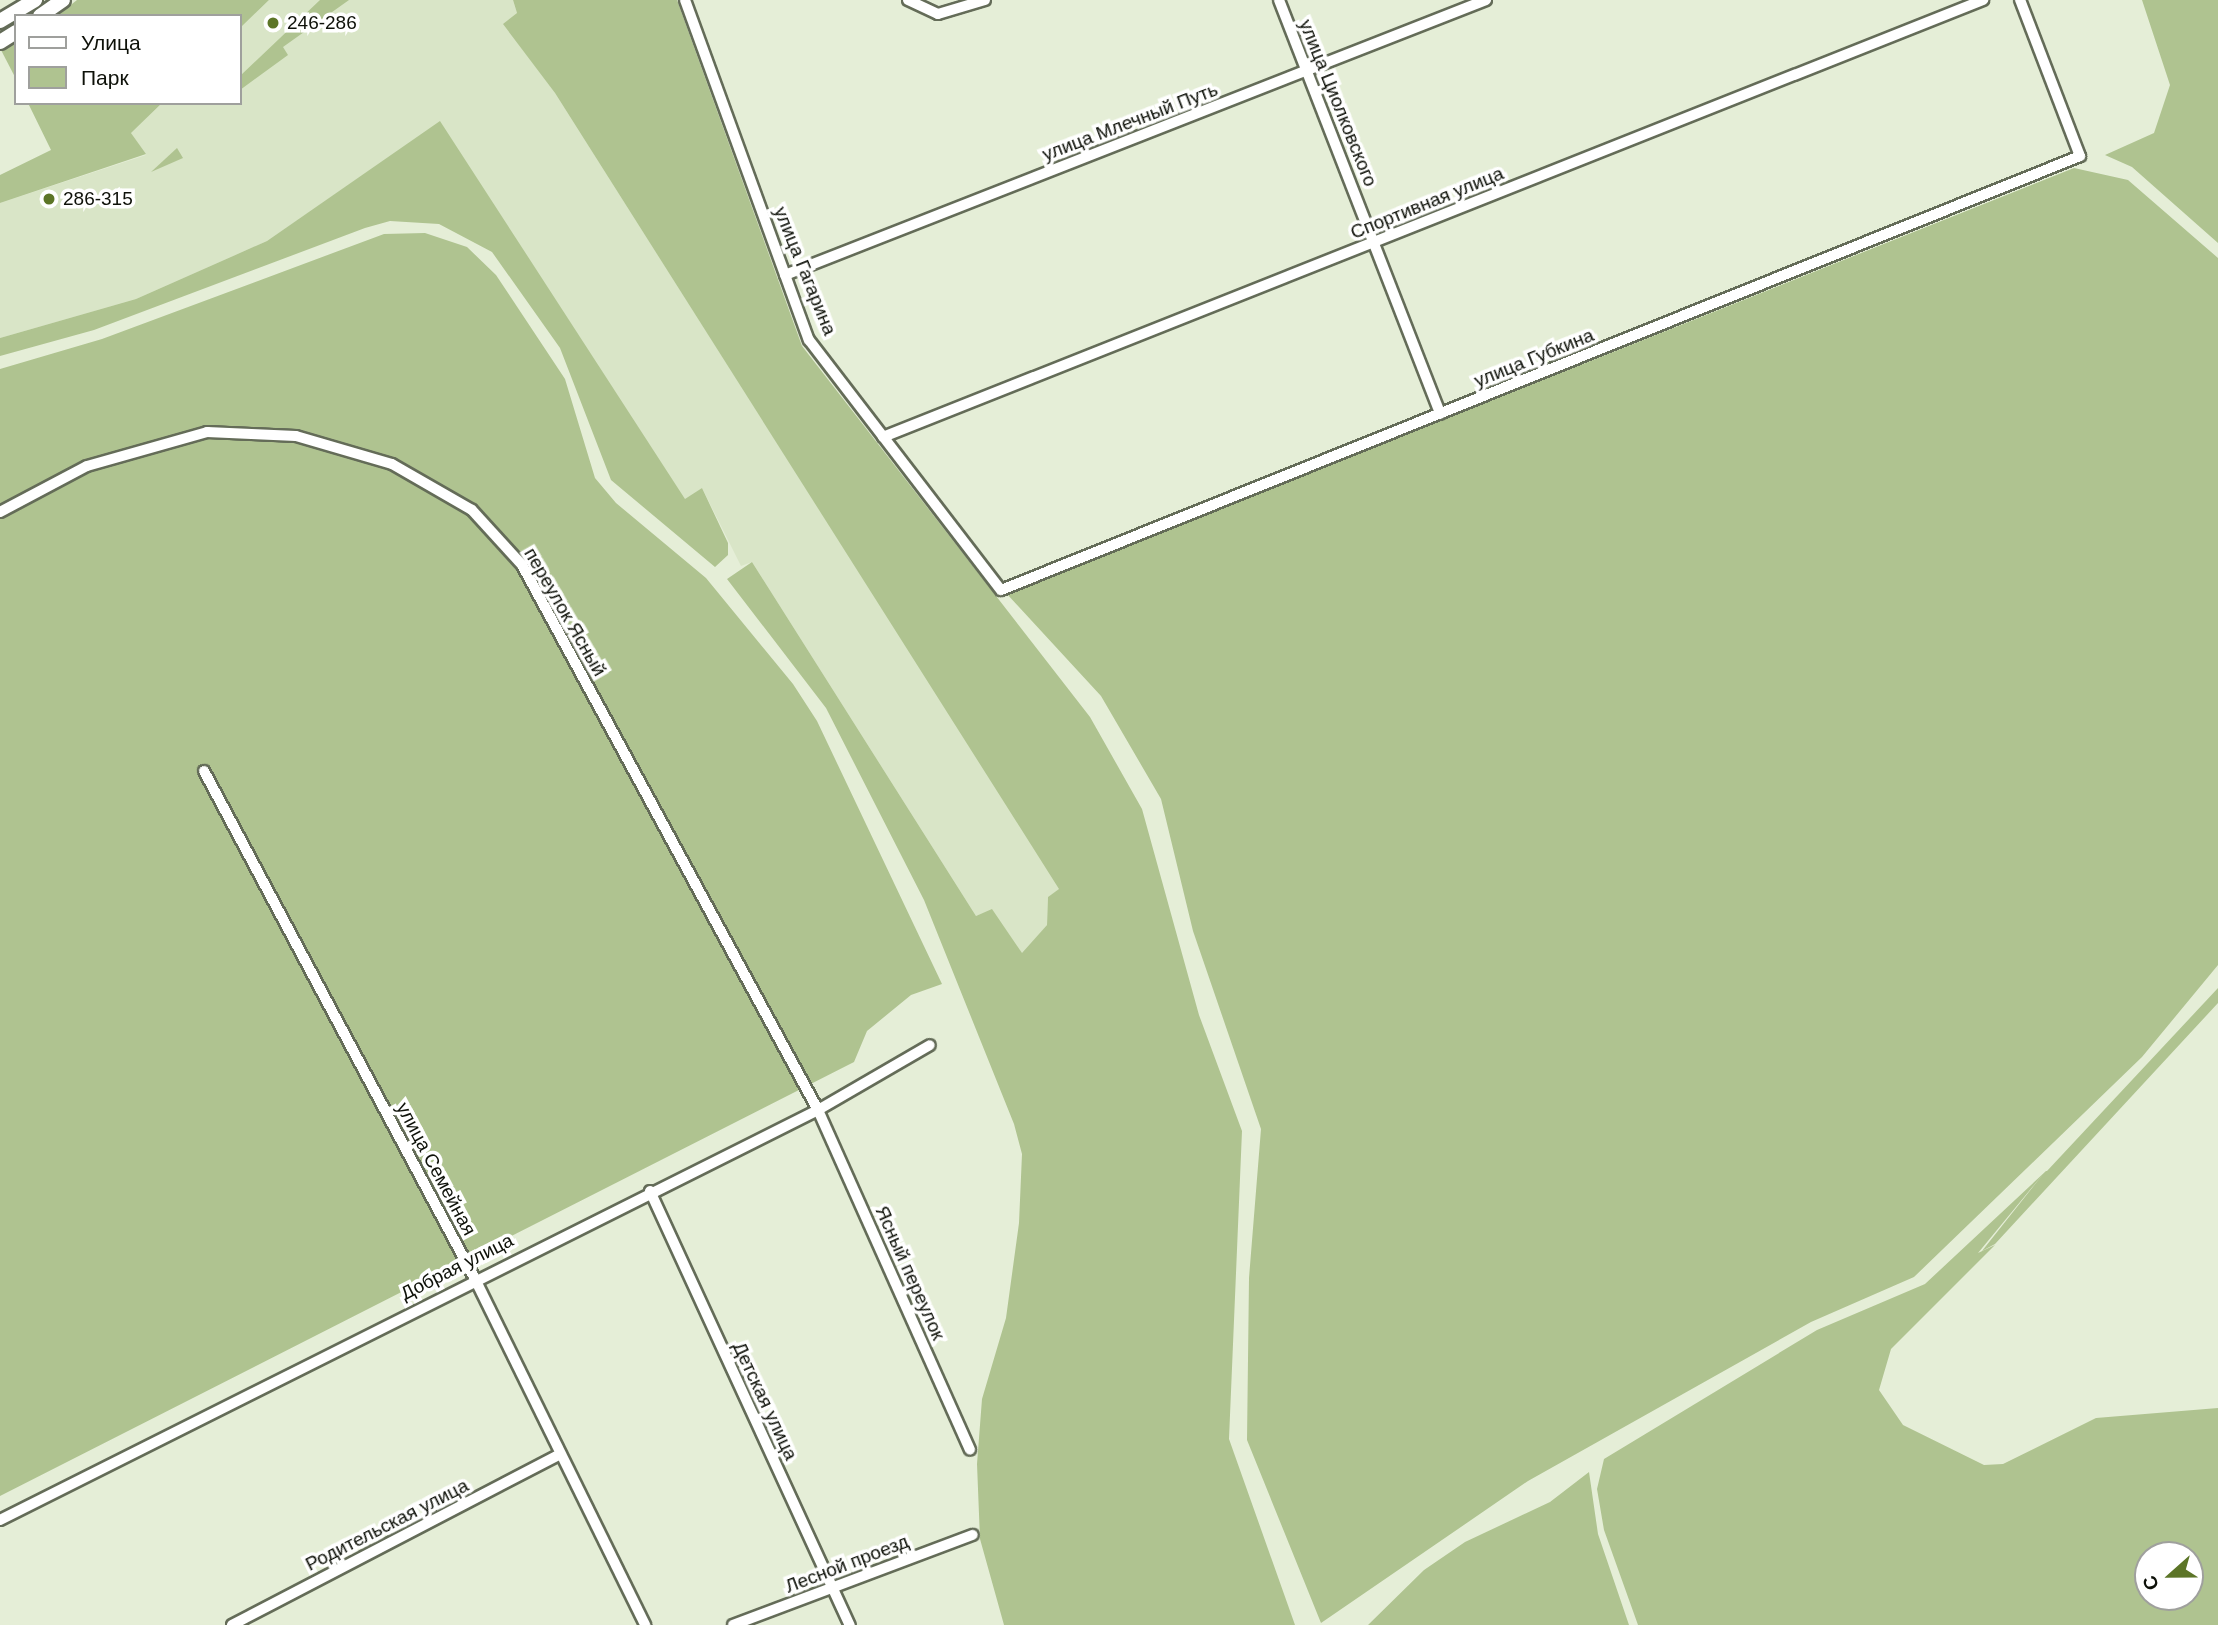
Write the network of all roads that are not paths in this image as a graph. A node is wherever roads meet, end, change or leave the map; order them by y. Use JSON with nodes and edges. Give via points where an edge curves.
{"nodes":[{"id":1,"x":35,"y":0,"type":"edge"},
{"id":2,"x":63,"y":0,"type":"edge"},
{"id":3,"x":685,"y":0,"type":"edge"},
{"id":4,"x":908,"y":0,"type":"edge"},
{"id":5,"x":985,"y":0,"type":"edge"},
{"id":6,"x":1279,"y":0,"type":"edge"},
{"id":7,"x":1486,"y":0,"type":"edge"},
{"id":8,"x":1983,"y":0,"type":"edge"},
{"id":9,"x":2020,"y":0,"type":"edge"},
{"id":10,"x":43,"y":14,"type":"edge"},
{"id":11,"x":0,"y":21,"type":"edge"},
{"id":12,"x":1307,"y":72,"type":"junction"},
{"id":13,"x":1375,"y":243,"type":"junction"},
{"id":14,"x":785,"y":275,"type":"junction"},
{"id":15,"x":1440,"y":414,"type":"junction"},
{"id":16,"x":883,"y":437,"type":"junction"},
{"id":17,"x":0,"y":512,"type":"edge"},
{"id":18,"x":1001,"y":590,"type":"joint"},
{"id":19,"x":204,"y":771,"type":"dead end"},
{"id":20,"x":930,"y":1045,"type":"dead end"},
{"id":21,"x":818,"y":1110,"type":"junction"},
{"id":22,"x":650,"y":1191,"type":"junction"},
{"id":23,"x":474,"y":1277,"type":"junction"},
{"id":24,"x":970,"y":1450,"type":"dead end"},
{"id":25,"x":557,"y":1456,"type":"junction"},
{"id":26,"x":0,"y":1520,"type":"edge"},
{"id":27,"x":973,"y":1535,"type":"dead end"},
{"id":28,"x":832,"y":1588,"type":"junction"},
{"id":29,"x":232,"y":1625,"type":"edge"},
{"id":30,"x":645,"y":1625,"type":"edge"},
{"id":31,"x":733,"y":1625,"type":"edge"},
{"id":32,"x":850,"y":1625,"type":"edge"}],
"edges":[{"from":1,"to":11,"type":"main road"},
{"from":2,"to":10,"type":"main road"},
{"from":3,"to":14,"type":"street","name":"улица Гагарина"},
{"from":4,"to":5,"type":"street","via":[[938,14]]},
{"from":6,"to":12,"type":"street","name":"улица Циолковского"},
{"from":7,"to":12,"type":"street","name":"улица Млечный Путь"},
{"from":8,"to":13,"type":"street","name":"Спортивная улица"},
{"from":9,"to":15,"type":"street","name":"улица Губкина","via":[[2080,156]]},
{"from":12,"to":13,"type":"street","name":"улица Циолковского"},
{"from":12,"to":14,"type":"street","name":"улица Млечный Путь"},
{"from":13,"to":15,"type":"street","name":"улица Циолковского"},
{"from":13,"to":16,"type":"street","name":"Спортивная улица"},
{"from":14,"to":16,"type":"street","name":"улица Гагарина","via":[[810,340]]},
{"from":15,"to":18,"type":"street","name":"улица Губкина"},
{"from":16,"to":18,"type":"street","name":"улица Гагарина"},
{"from":17,"to":21,"type":"street","name":"переулок Ясный","via":[[87,466],[207,432],[296,436],[393,464],[472,510],[522,565]]},
{"from":19,"to":23,"type":"street","name":"улица Семейная"},
{"from":20,"to":21,"type":"street","name":"Добрая улица"},
{"from":21,"to":22,"type":"street","name":"Добрая улица"},
{"from":21,"to":24,"type":"street","name":"Ясный переулок"},
{"from":22,"to":23,"type":"street","name":"Добрая улица"},
{"from":22,"to":28,"type":"street","name":"Детская улица"},
{"from":23,"to":25,"type":"street","name":"улица Семейная"},
{"from":23,"to":26,"type":"street","name":"Добрая улица"},
{"from":25,"to":29,"type":"street","name":"Родительская улица"},
{"from":25,"to":30,"type":"street","name":"улица Семейная"},
{"from":27,"to":28,"type":"street","name":"Лесной проезд"},
{"from":28,"to":31,"type":"street","name":"Лесной проезд"},
{"from":28,"to":32,"type":"street","name":"Детская улица"}]}
